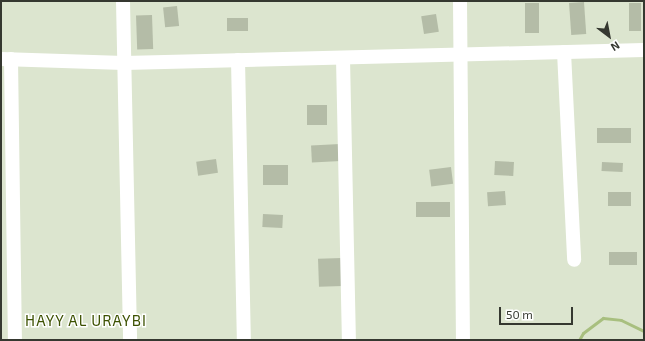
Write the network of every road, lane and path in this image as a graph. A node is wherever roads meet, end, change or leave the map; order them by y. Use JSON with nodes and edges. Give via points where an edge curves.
{"nodes":[{"id":1,"x":123,"y":1,"type":"edge"},
{"id":2,"x":460,"y":1,"type":"edge"},
{"id":3,"x":644,"y":50,"type":"edge"},
{"id":4,"x":564,"y":52,"type":"junction"},
{"id":5,"x":461,"y":54,"type":"junction"},
{"id":6,"x":344,"y":58,"type":"junction"},
{"id":7,"x":6,"y":59,"type":"edge"},
{"id":8,"x":238,"y":60,"type":"junction"},
{"id":9,"x":124,"y":63,"type":"junction"},
{"id":10,"x":574,"y":260,"type":"dead end"},
{"id":11,"x":15,"y":340,"type":"edge"},
{"id":12,"x":130,"y":340,"type":"edge"},
{"id":13,"x":244,"y":340,"type":"edge"},
{"id":14,"x":349,"y":340,"type":"edge"},
{"id":15,"x":463,"y":340,"type":"edge"}],
"edges":[{"from":1,"to":9,"type":"street"},
{"from":2,"to":5,"type":"street"},
{"from":3,"to":4,"type":"street"},
{"from":4,"to":5,"type":"street"},
{"from":4,"to":10,"type":"street"},
{"from":5,"to":6,"type":"street"},
{"from":5,"to":15,"type":"street"},
{"from":6,"to":8,"type":"street"},
{"from":6,"to":14,"type":"street"},
{"from":7,"to":9,"type":"street"},
{"from":7,"to":11,"type":"street"},
{"from":8,"to":9,"type":"street"},
{"from":8,"to":13,"type":"street"},
{"from":9,"to":12,"type":"street"}]}
